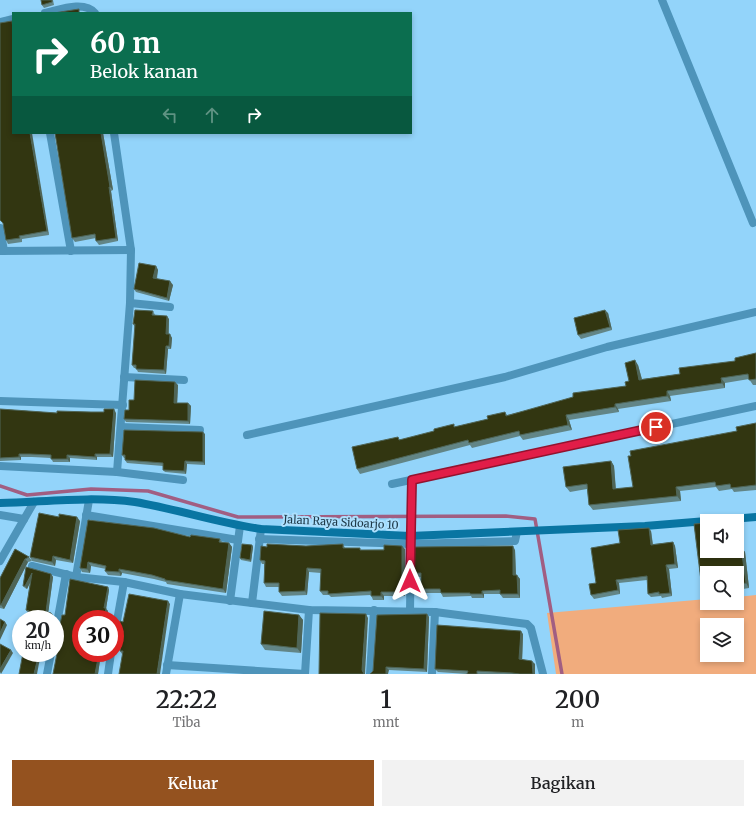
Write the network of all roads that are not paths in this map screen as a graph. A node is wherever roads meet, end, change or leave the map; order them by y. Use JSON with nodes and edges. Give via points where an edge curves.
{"nodes":[{"id":1,"x":662,"y":0,"type":"edge"},
{"id":2,"x":50,"y":12,"type":"edge"},
{"id":3,"x":94,"y":12,"type":"edge"},
{"id":4,"x":12,"y":19,"type":"edge"},
{"id":5,"x":0,"y":22,"type":"edge"},
{"id":6,"x":50,"y":134,"type":"edge"},
{"id":7,"x":114,"y":134,"type":"edge"},
{"id":8,"x":753,"y":223,"type":"dead end"},
{"id":9,"x":0,"y":228,"type":"edge"},
{"id":10,"x":71,"y":250,"type":"junction"},
{"id":11,"x":131,"y":250,"type":"junction"},
{"id":12,"x":2,"y":251,"type":"edge"},
{"id":13,"x":130,"y":303,"type":"junction"},
{"id":14,"x":170,"y":307,"type":"dead end"},
{"id":15,"x":756,"y":312,"type":"edge"},
{"id":16,"x":124,"y":377,"type":"junction"},
{"id":17,"x":184,"y":380,"type":"dead end"},
{"id":18,"x":0,"y":401,"type":"edge"},
{"id":19,"x":123,"y":405,"type":"junction"},
{"id":20,"x":756,"y":406,"type":"edge"},
{"id":21,"x":121,"y":427,"type":"junction"},
{"id":22,"x":200,"y":430,"type":"edge"},
{"id":23,"x":247,"y":435,"type":"dead end"},
{"id":24,"x":0,"y":466,"type":"edge"},
{"id":25,"x":117,"y":472,"type":"junction"},
{"id":26,"x":183,"y":480,"type":"dead end"},
{"id":27,"x":412,"y":480,"type":"junction"},
{"id":28,"x":392,"y":484,"type":"dead end"},
{"id":29,"x":89,"y":500,"type":"junction"},
{"id":30,"x":34,"y":502,"type":"junction"},
{"id":31,"x":0,"y":503,"type":"edge"},
{"id":32,"x":0,"y":515,"type":"edge"},
{"id":33,"x":86,"y":515,"type":"junction"},
{"id":34,"x":756,"y":517,"type":"edge"},
{"id":35,"x":24,"y":519,"type":"junction"},
{"id":36,"x":240,"y":526,"type":"junction"},
{"id":37,"x":261,"y":529,"type":"junction"},
{"id":38,"x":259,"y":539,"type":"junction"},
{"id":39,"x":238,"y":540,"type":"junction"},
{"id":40,"x":410,"y":540,"type":"junction"},
{"id":41,"x":0,"y":561,"type":"edge"},
{"id":42,"x":32,"y":566,"type":"dead end"},
{"id":43,"x":66,"y":574,"type":"junction"},
{"id":44,"x":76,"y":577,"type":"junction"},
{"id":45,"x":124,"y":582,"type":"junction"},
{"id":46,"x":180,"y":594,"type":"junction"},
{"id":47,"x":230,"y":601,"type":"junction"},
{"id":48,"x":252,"y":604,"type":"junction"},
{"id":49,"x":59,"y":610,"type":"edge"},
{"id":50,"x":119,"y":610,"type":"edge"},
{"id":51,"x":309,"y":610,"type":"junction"},
{"id":52,"x":374,"y":610,"type":"junction"},
{"id":53,"x":410,"y":611,"type":"junction"},
{"id":54,"x":435,"y":612,"type":"junction"},
{"id":55,"x":49,"y":662,"type":"edge"},
{"id":56,"x":110,"y":662,"type":"edge"},
{"id":57,"x":167,"y":670,"type":"edge"},
{"id":58,"x":47,"y":674,"type":"edge"},
{"id":59,"x":108,"y":674,"type":"edge"},
{"id":60,"x":305,"y":674,"type":"edge"},
{"id":61,"x":370,"y":674,"type":"edge"},
{"id":62,"x":432,"y":674,"type":"edge"},
{"id":63,"x":543,"y":674,"type":"edge"}],
"edges":[{"from":1,"to":8,"type":"street"},
{"from":2,"to":3,"type":"street","via":[[83,6]]},
{"from":4,"to":5,"type":"street"},
{"from":6,"to":10,"type":"street"},
{"from":7,"to":11,"type":"street"},
{"from":9,"to":12,"type":"street"},
{"from":10,"to":11,"type":"street"},
{"from":10,"to":12,"type":"street"},
{"from":11,"to":13,"type":"street"},
{"from":13,"to":14,"type":"street"},
{"from":13,"to":16,"type":"street"},
{"from":15,"to":23,"type":"street","via":[[607,347],[505,377]]},
{"from":16,"to":17,"type":"street"},
{"from":16,"to":19,"type":"street"},
{"from":18,"to":19,"type":"street"},
{"from":19,"to":21,"type":"street"},
{"from":20,"to":27,"type":"street"},
{"from":21,"to":22,"type":"street"},
{"from":21,"to":25,"type":"street"},
{"from":24,"to":25,"type":"street"},
{"from":25,"to":26,"type":"street"},
{"from":27,"to":28,"type":"street"},
{"from":27,"to":40,"type":"street"},
{"from":29,"to":30,"type":"street","name":"Jalan Raya Sidoarjo 10"},
{"from":29,"to":33,"type":"street"},
{"from":29,"to":36,"type":"street","name":"Jalan Raya Sidoarjo 10","via":[[135,502]]},
{"from":30,"to":31,"type":"street","name":"Jalan Raya Sidoarjo 10"},
{"from":30,"to":35,"type":"street"},
{"from":32,"to":35,"type":"street"},
{"from":33,"to":39,"type":"street"},
{"from":33,"to":44,"type":"street"},
{"from":34,"to":40,"type":"street","name":"Jalan Raya Sidoarjo 10"},
{"from":35,"to":41,"type":"street"},
{"from":36,"to":37,"type":"street","name":"Jalan Raya Sidoarjo 10"},
{"from":36,"to":39,"type":"street"},
{"from":37,"to":38,"type":"street"},
{"from":37,"to":40,"type":"street","name":"Jalan Raya Sidoarjo 10"},
{"from":38,"to":40,"type":"street"},
{"from":38,"to":48,"type":"street"},
{"from":39,"to":47,"type":"street"},
{"from":40,"to":53,"type":"street"},
{"from":42,"to":43,"type":"street"},
{"from":43,"to":44,"type":"street"},
{"from":43,"to":49,"type":"street"},
{"from":44,"to":45,"type":"street"},
{"from":45,"to":46,"type":"street"},
{"from":45,"to":50,"type":"street"},
{"from":46,"to":47,"type":"street"},
{"from":46,"to":57,"type":"street"},
{"from":47,"to":48,"type":"street"},
{"from":48,"to":51,"type":"street"},
{"from":51,"to":52,"type":"street"},
{"from":51,"to":60,"type":"street"},
{"from":52,"to":53,"type":"street"},
{"from":52,"to":61,"type":"street"},
{"from":53,"to":54,"type":"street"},
{"from":54,"to":62,"type":"street"},
{"from":54,"to":63,"type":"street","via":[[530,626]]},
{"from":55,"to":58,"type":"street"},
{"from":56,"to":59,"type":"street"},
{"from":57,"to":60,"type":"street"}]}
